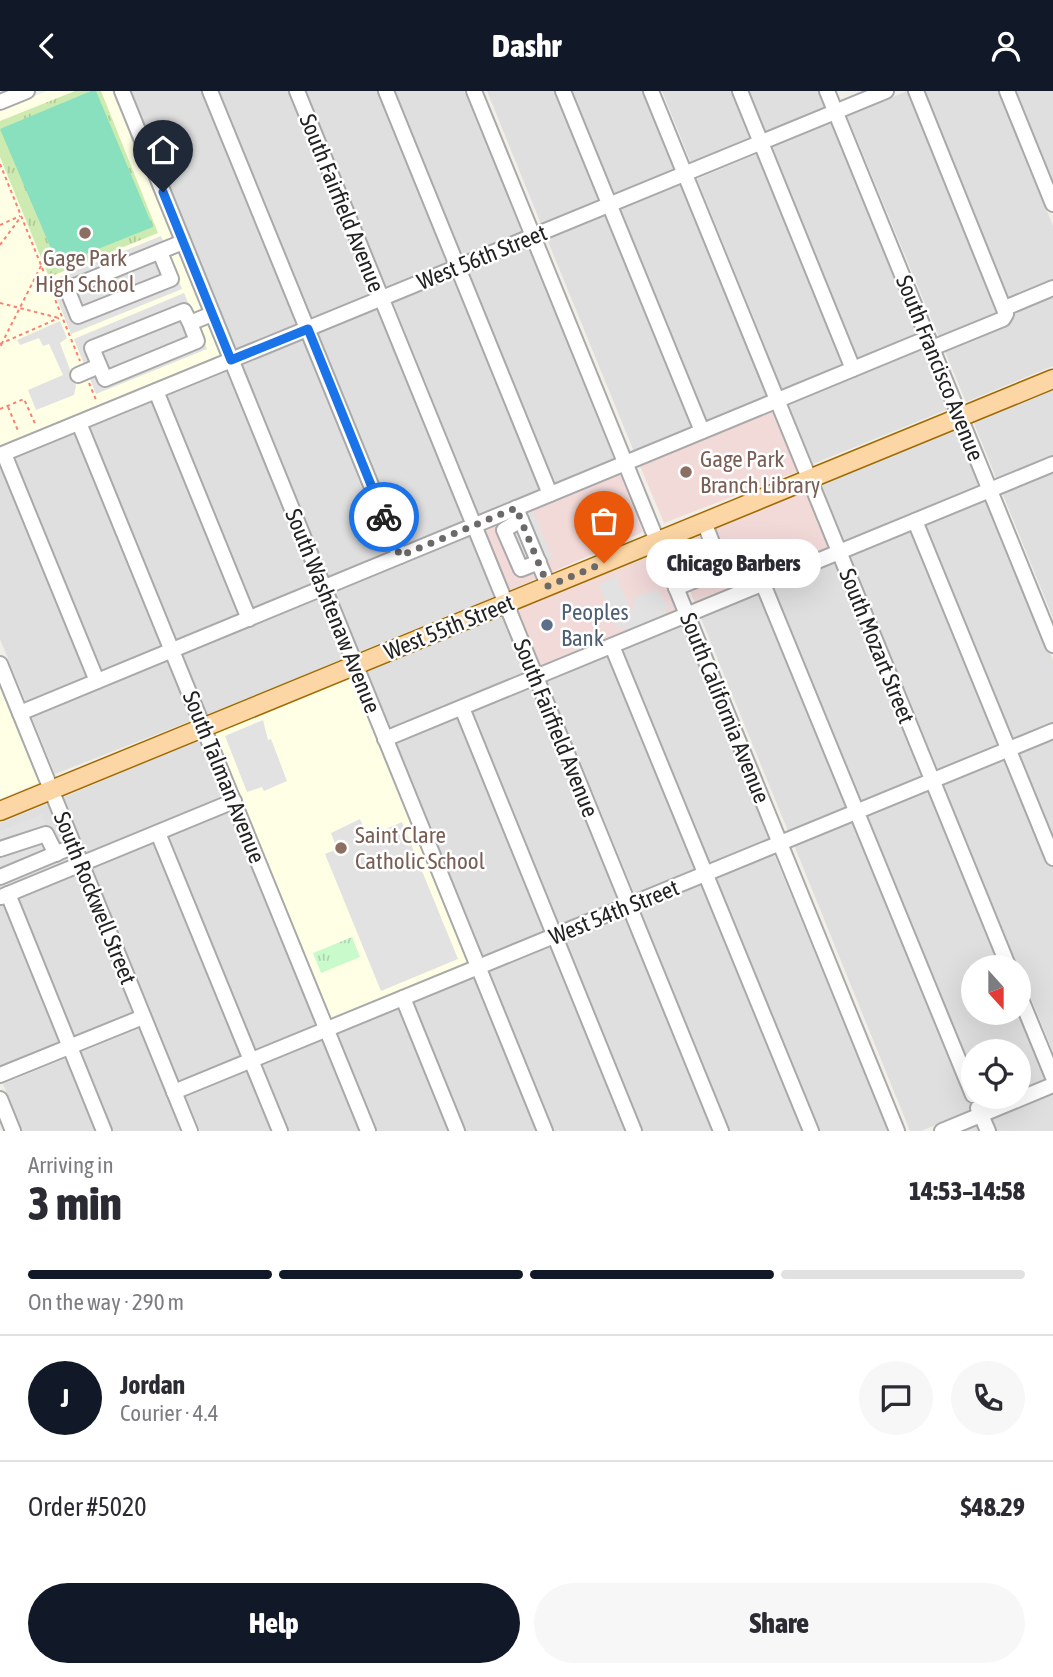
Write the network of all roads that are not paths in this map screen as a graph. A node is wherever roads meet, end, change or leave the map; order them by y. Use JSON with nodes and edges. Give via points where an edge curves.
{"nodes":[{"id":1,"x":27,"y":91,"type":"edge"},
{"id":2,"x":122,"y":91,"type":"edge"},
{"id":3,"x":211,"y":91,"type":"edge"},
{"id":4,"x":297,"y":91,"type":"edge"},
{"id":5,"x":386,"y":91,"type":"edge"},
{"id":6,"x":474,"y":91,"type":"edge"},
{"id":7,"x":563,"y":91,"type":"edge"},
{"id":8,"x":651,"y":91,"type":"edge"},
{"id":9,"x":740,"y":91,"type":"edge"},
{"id":10,"x":827,"y":91,"type":"edge"},
{"id":11,"x":886,"y":91,"type":"edge"},
{"id":12,"x":916,"y":91,"type":"edge"},
{"id":13,"x":1007,"y":91,"type":"edge"},
{"id":14,"x":0,"y":102,"type":"edge"},
{"id":15,"x":835,"y":112,"type":"junction"},
{"id":16,"x":761,"y":142,"type":"junction"},
{"id":17,"x":685,"y":174,"type":"junction"},
{"id":18,"x":1053,"y":204,"type":"edge"},
{"id":19,"x":610,"y":205,"type":"junction"},
{"id":20,"x":533,"y":236,"type":"junction"},
{"id":21,"x":183,"y":242,"type":"junction"},
{"id":22,"x":160,"y":252,"type":"junction"},
{"id":23,"x":458,"y":267,"type":"junction"},
{"id":24,"x":1053,"y":288,"type":"edge"},
{"id":25,"x":381,"y":298,"type":"junction"},
{"id":26,"x":1004,"y":308,"type":"junction"},
{"id":27,"x":212,"y":314,"type":"junction"},
{"id":28,"x":190,"y":323,"type":"junction"},
{"id":29,"x":308,"y":329,"type":"junction"},
{"id":30,"x":930,"y":343,"type":"junction"},
{"id":31,"x":231,"y":360,"type":"junction"},
{"id":32,"x":99,"y":366,"type":"junction"},
{"id":33,"x":853,"y":369,"type":"junction"},
{"id":34,"x":81,"y":374,"type":"road end"},
{"id":35,"x":1053,"y":379,"type":"edge"},
{"id":36,"x":156,"y":391,"type":"junction"},
{"id":37,"x":777,"y":401,"type":"junction"},
{"id":38,"x":960,"y":417,"type":"junction"},
{"id":39,"x":79,"y":423,"type":"junction"},
{"id":40,"x":702,"y":431,"type":"junction"},
{"id":41,"x":2,"y":454,"type":"edge"},
{"id":42,"x":625,"y":464,"type":"junction"},
{"id":43,"x":1053,"y":464,"type":"edge"},
{"id":44,"x":809,"y":479,"type":"junction"},
{"id":45,"x":990,"y":490,"type":"junction"},
{"id":46,"x":550,"y":494,"type":"junction"},
{"id":47,"x":519,"y":514,"type":"junction"},
{"id":48,"x":915,"y":521,"type":"junction"},
{"id":49,"x":704,"y":522,"type":"junction"},
{"id":50,"x":474,"y":526,"type":"junction"},
{"id":51,"x":657,"y":541,"type":"junction"},
{"id":52,"x":839,"y":552,"type":"junction"},
{"id":53,"x":400,"y":556,"type":"junction"},
{"id":54,"x":763,"y":584,"type":"junction"},
{"id":55,"x":548,"y":586,"type":"junction"},
{"id":56,"x":324,"y":588,"type":"junction"},
{"id":57,"x":676,"y":588,"type":"junction"},
{"id":58,"x":505,"y":603,"type":"junction"},
{"id":59,"x":687,"y":615,"type":"junction"},
{"id":60,"x":249,"y":619,"type":"junction"},
{"id":61,"x":1053,"y":645,"type":"edge"},
{"id":62,"x":612,"y":646,"type":"junction"},
{"id":63,"x":172,"y":650,"type":"junction"},
{"id":64,"x":0,"y":664,"type":"edge"},
{"id":65,"x":355,"y":665,"type":"junction"},
{"id":66,"x":536,"y":677,"type":"junction"},
{"id":67,"x":97,"y":681,"type":"junction"},
{"id":68,"x":462,"y":708,"type":"junction"},
{"id":69,"x":20,"y":713,"type":"junction"},
{"id":70,"x":204,"y":727,"type":"junction"},
{"id":71,"x":1053,"y":731,"type":"edge"},
{"id":72,"x":385,"y":739,"type":"junction"},
{"id":73,"x":1008,"y":750,"type":"junction"},
{"id":74,"x":932,"y":781,"type":"junction"},
{"id":75,"x":51,"y":790,"type":"junction"},
{"id":76,"x":234,"y":801,"type":"junction"},
{"id":77,"x":0,"y":811,"type":"edge"},
{"id":78,"x":857,"y":812,"type":"junction"},
{"id":79,"x":158,"y":832,"type":"junction"},
{"id":80,"x":780,"y":843,"type":"junction"},
{"id":81,"x":74,"y":846,"type":"junction"},
{"id":82,"x":0,"y":849,"type":"edge"},
{"id":83,"x":56,"y":854,"type":"junction"},
{"id":84,"x":1053,"y":858,"type":"edge"},
{"id":85,"x":81,"y":864,"type":"junction"},
{"id":86,"x":705,"y":874,"type":"junction"},
{"id":87,"x":0,"y":877,"type":"edge"},
{"id":88,"x":4,"y":896,"type":"edge"},
{"id":89,"x":629,"y":906,"type":"junction"},
{"id":90,"x":555,"y":936,"type":"junction"},
{"id":91,"x":1004,"y":955,"type":"edge"},
{"id":92,"x":478,"y":967,"type":"junction"},
{"id":93,"x":402,"y":998,"type":"junction"},
{"id":94,"x":144,"y":1017,"type":"junction"},
{"id":95,"x":1031,"y":1024,"type":"edge"},
{"id":96,"x":327,"y":1029,"type":"junction"},
{"id":97,"x":70,"y":1047,"type":"junction"},
{"id":98,"x":252,"y":1060,"type":"junction"},
{"id":99,"x":961,"y":1067,"type":"edge"},
{"id":100,"x":0,"y":1075,"type":"edge"},
{"id":101,"x":1053,"y":1077,"type":"edge"},
{"id":102,"x":1053,"y":1085,"type":"edge"},
{"id":103,"x":174,"y":1092,"type":"junction"},
{"id":104,"x":0,"y":1099,"type":"edge"},
{"id":105,"x":978,"y":1109,"type":"edge"},
{"id":106,"x":981,"y":1115,"type":"junction"},
{"id":107,"x":13,"y":1131,"type":"edge"},
{"id":108,"x":104,"y":1131,"type":"edge"},
{"id":109,"x":190,"y":1131,"type":"edge"},
{"id":110,"x":281,"y":1131,"type":"edge"},
{"id":111,"x":368,"y":1131,"type":"edge"},
{"id":112,"x":457,"y":1131,"type":"edge"},
{"id":113,"x":545,"y":1131,"type":"edge"},
{"id":114,"x":634,"y":1131,"type":"edge"},
{"id":115,"x":721,"y":1131,"type":"edge"},
{"id":116,"x":811,"y":1131,"type":"edge"},
{"id":117,"x":897,"y":1131,"type":"edge"},
{"id":118,"x":942,"y":1131,"type":"edge"},
{"id":119,"x":988,"y":1131,"type":"edge"}],
"edges":[{"from":1,"to":14,"type":"street"},
{"from":2,"to":21,"type":"street","name":"South Washtenaw Avenue"},
{"from":3,"to":29,"type":"street"},
{"from":4,"to":25,"type":"street","name":"South Fairfield Avenue"},
{"from":5,"to":23,"type":"street"},
{"from":6,"to":20,"type":"street","name":"South California Avenue"},
{"from":7,"to":19,"type":"street"},
{"from":8,"to":17,"type":"street","name":"South Mozart Street"},
{"from":9,"to":16,"type":"street"},
{"from":10,"to":15,"type":"street","name":"South Francisco Avenue"},
{"from":11,"to":15,"type":"street","name":"West 56th Street"},
{"from":12,"to":26,"type":"street"},
{"from":13,"to":18,"type":"street"},
{"from":15,"to":16,"type":"street","name":"West 56th Street"},
{"from":15,"to":30,"type":"street","name":"South Francisco Avenue"},
{"from":16,"to":17,"type":"street","name":"West 56th Street"},
{"from":16,"to":33,"type":"street"},
{"from":17,"to":19,"type":"street","name":"West 56th Street"},
{"from":17,"to":37,"type":"street","name":"South Mozart Street"},
{"from":19,"to":20,"type":"street","name":"West 56th Street"},
{"from":19,"to":40,"type":"street"},
{"from":20,"to":23,"type":"street","name":"West 56th Street"},
{"from":20,"to":42,"type":"street","name":"South California Avenue"},
{"from":21,"to":22,"type":"street"},
{"from":21,"to":27,"type":"street","name":"South Washtenaw Avenue"},
{"from":22,"to":22,"type":"street","via":[[68,289],[79,316],[172,279]]},
{"from":23,"to":25,"type":"street","name":"West 56th Street"},
{"from":23,"to":46,"type":"street"},
{"from":24,"to":26,"type":"street"},
{"from":25,"to":29,"type":"street","name":"West 56th Street"},
{"from":25,"to":50,"type":"street","name":"South Fairfield Avenue"},
{"from":26,"to":30,"type":"street","via":[[1003,319]]},
{"from":27,"to":28,"type":"street"},
{"from":27,"to":31,"type":"street","name":"South Washtenaw Avenue"},
{"from":28,"to":32,"type":"street","via":[[184,311],[92,348]]},
{"from":28,"to":32,"type":"street","via":[[197,341],[105,379]]},
{"from":29,"to":31,"type":"street","name":"West 56th Street"},
{"from":29,"to":53,"type":"street"},
{"from":30,"to":33,"type":"street"},
{"from":30,"to":38,"type":"street","name":"South Francisco Avenue"},
{"from":31,"to":36,"type":"street","name":"West 56th Street"},
{"from":31,"to":56,"type":"street","name":"South Washtenaw Avenue"},
{"from":32,"to":34,"type":"street"},
{"from":33,"to":37,"type":"street"},
{"from":35,"to":38,"type":"main road","name":"West 55th Street"},
{"from":36,"to":39,"type":"street","name":"West 56th Street"},
{"from":36,"to":60,"type":"street"},
{"from":37,"to":40,"type":"street"},
{"from":37,"to":44,"type":"street","name":"South Mozart Street"},
{"from":38,"to":44,"type":"main road","name":"West 55th Street"},
{"from":38,"to":45,"type":"street","name":"South Francisco Avenue"},
{"from":39,"to":41,"type":"street","name":"West 56th Street"},
{"from":39,"to":63,"type":"street","name":"South Talman Avenue"},
{"from":40,"to":42,"type":"street"},
{"from":41,"to":67,"type":"street"},
{"from":42,"to":46,"type":"street"},
{"from":42,"to":51,"type":"street","name":"South California Avenue"},
{"from":43,"to":45,"type":"street"},
{"from":44,"to":49,"type":"main road","name":"West 55th Street"},
{"from":44,"to":52,"type":"street","name":"South Mozart Street"},
{"from":45,"to":48,"type":"street"},
{"from":45,"to":61,"type":"street","name":"South Francisco Avenue"},
{"from":46,"to":47,"type":"street"},
{"from":47,"to":50,"type":"street"},
{"from":47,"to":55,"type":"street","via":[[504,530],[521,569],[539,562]]},
{"from":48,"to":52,"type":"street"},
{"from":48,"to":73,"type":"street"},
{"from":49,"to":51,"type":"main road","name":"West 55th Street"},
{"from":49,"to":57,"type":"street","via":[[722,568]]},
{"from":50,"to":53,"type":"street"},
{"from":50,"to":58,"type":"street","name":"South Fairfield Avenue"},
{"from":51,"to":55,"type":"main road","name":"West 55th Street"},
{"from":51,"to":57,"type":"street","name":"South California Avenue"},
{"from":52,"to":54,"type":"street"},
{"from":52,"to":74,"type":"street","name":"South Mozart Street"},
{"from":53,"to":56,"type":"street"},
{"from":54,"to":59,"type":"street"},
{"from":54,"to":78,"type":"street"},
{"from":55,"to":58,"type":"main road","name":"West 55th Street"},
{"from":56,"to":60,"type":"street"},
{"from":56,"to":65,"type":"street","name":"South Washtenaw Avenue"},
{"from":57,"to":59,"type":"street","name":"South California Avenue"},
{"from":58,"to":65,"type":"main road","name":"West 55th Street"},
{"from":58,"to":66,"type":"street","name":"South Fairfield Avenue"},
{"from":59,"to":62,"type":"street"},
{"from":59,"to":80,"type":"street","name":"South California Avenue"},
{"from":60,"to":63,"type":"street"},
{"from":62,"to":66,"type":"street"},
{"from":62,"to":86,"type":"street"},
{"from":63,"to":67,"type":"street"},
{"from":63,"to":70,"type":"street","name":"South Talman Avenue"},
{"from":64,"to":69,"type":"street","name":"South Rockwell Street"},
{"from":65,"to":70,"type":"main road","name":"West 55th Street"},
{"from":65,"to":72,"type":"street","name":"South Washtenaw Avenue"},
{"from":66,"to":68,"type":"street"},
{"from":66,"to":89,"type":"street","name":"South Fairfield Avenue"},
{"from":67,"to":69,"type":"street"},
{"from":68,"to":72,"type":"street"},
{"from":68,"to":90,"type":"street"},
{"from":69,"to":75,"type":"street","name":"South Rockwell Street"},
{"from":70,"to":75,"type":"main road","name":"West 55th Street"},
{"from":70,"to":76,"type":"street","name":"South Talman Avenue"},
{"from":71,"to":73,"type":"street","name":"West 54th Street"},
{"from":72,"to":92,"type":"street","name":"South Washtenaw Avenue"},
{"from":73,"to":74,"type":"street","name":"West 54th Street"},
{"from":73,"to":84,"type":"street"},
{"from":74,"to":78,"type":"street","name":"West 54th Street"},
{"from":74,"to":91,"type":"street","name":"South Mozart Street"},
{"from":75,"to":77,"type":"main road","name":"West 55th Street"},
{"from":75,"to":81,"type":"street","name":"South Rockwell Street"},
{"from":76,"to":79,"type":"street"},
{"from":76,"to":96,"type":"street","name":"South Talman Avenue"},
{"from":78,"to":80,"type":"street","name":"West 54th Street"},
{"from":78,"to":99,"type":"street"},
{"from":79,"to":85,"type":"street"},
{"from":79,"to":98,"type":"street"},
{"from":80,"to":86,"type":"street","name":"West 54th Street"},
{"from":80,"to":117,"type":"street","name":"South California Avenue"},
{"from":81,"to":83,"type":"street"},
{"from":81,"to":85,"type":"street","name":"South Rockwell Street"},
{"from":82,"to":83,"type":"street","via":[[46,834]]},
{"from":83,"to":87,"type":"street"},
{"from":85,"to":88,"type":"street"},
{"from":85,"to":94,"type":"street","name":"South Rockwell Street"},
{"from":86,"to":89,"type":"street","name":"West 54th Street"},
{"from":86,"to":116,"type":"street"},
{"from":88,"to":97,"type":"street"},
{"from":89,"to":90,"type":"street","name":"West 54th Street"},
{"from":89,"to":115,"type":"street","name":"South Fairfield Avenue"},
{"from":90,"to":92,"type":"street","name":"West 54th Street"},
{"from":90,"to":114,"type":"street"},
{"from":92,"to":93,"type":"street","name":"West 54th Street"},
{"from":92,"to":113,"type":"street","name":"South Washtenaw Avenue"},
{"from":93,"to":96,"type":"street","name":"West 54th Street"},
{"from":93,"to":112,"type":"street"},
{"from":94,"to":97,"type":"street"},
{"from":94,"to":103,"type":"street","name":"South Rockwell Street"},
{"from":95,"to":101,"type":"street"},
{"from":96,"to":98,"type":"street","name":"West 54th Street"},
{"from":96,"to":111,"type":"street","name":"South Talman Avenue"},
{"from":97,"to":100,"type":"street"},
{"from":97,"to":108,"type":"street"},
{"from":98,"to":103,"type":"street","name":"West 54th Street"},
{"from":98,"to":110,"type":"street"},
{"from":102,"to":106,"type":"street"},
{"from":103,"to":109,"type":"street","name":"South Rockwell Street"},
{"from":104,"to":107,"type":"street"},
{"from":105,"to":106,"type":"street"},
{"from":106,"to":118,"type":"street"},
{"from":106,"to":119,"type":"street"}]}
